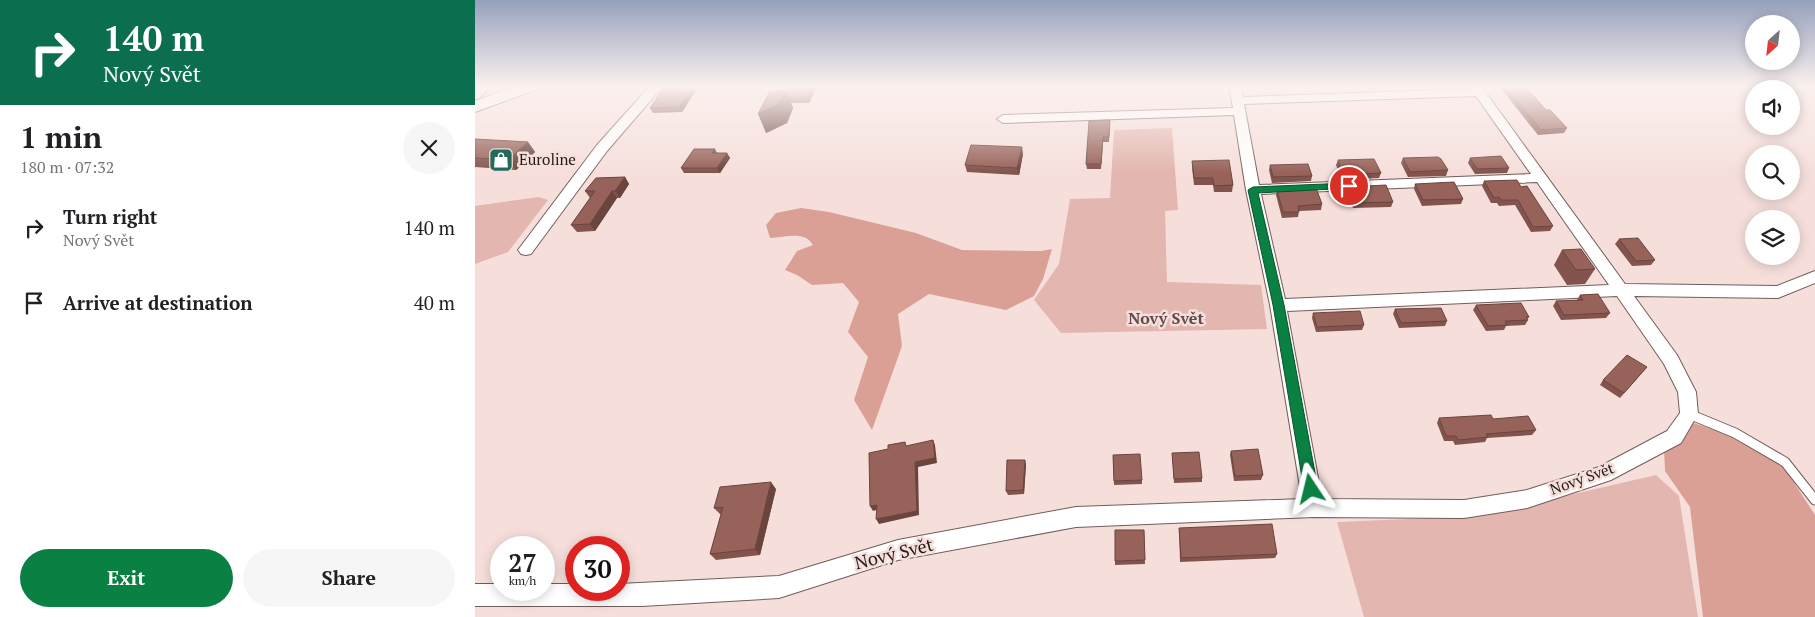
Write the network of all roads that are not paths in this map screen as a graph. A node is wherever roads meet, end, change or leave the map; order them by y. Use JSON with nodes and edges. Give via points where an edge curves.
{"nodes":[{"id":1,"x":631,"y":115,"type":"edge"},
{"id":2,"x":1055,"y":115,"type":"edge"},
{"id":3,"x":1240,"y":115,"type":"edge"},
{"id":4,"x":1496,"y":115,"type":"edge"},
{"id":5,"x":1003,"y":119,"type":"dead end"},
{"id":6,"x":1541,"y":178,"type":"junction"},
{"id":7,"x":1253,"y":190,"type":"junction"},
{"id":8,"x":526,"y":250,"type":"dead end"},
{"id":9,"x":1815,"y":277,"type":"edge"},
{"id":10,"x":1621,"y":290,"type":"junction"},
{"id":11,"x":1278,"y":305,"type":"junction"},
{"id":12,"x":1689,"y":414,"type":"junction"},
{"id":13,"x":1815,"y":500,"type":"edge"},
{"id":14,"x":1314,"y":508,"type":"junction"},
{"id":15,"x":475,"y":595,"type":"edge"}],
"edges":[{"from":1,"to":8,"type":"street","via":[[602,148]]},
{"from":2,"to":5,"type":"street"},
{"from":3,"to":7,"type":"street"},
{"from":4,"to":6,"type":"street"},
{"from":6,"to":7,"type":"street"},
{"from":6,"to":10,"type":"street"},
{"from":7,"to":11,"type":"street"},
{"from":9,"to":10,"type":"street","via":[[1778,292]]},
{"from":10,"to":11,"type":"street"},
{"from":10,"to":12,"type":"street","via":[[1671,360],[1687,392]]},
{"from":11,"to":14,"type":"street"},
{"from":12,"to":13,"type":"lane","via":[[1735,433],[1785,462]]},
{"from":12,"to":14,"type":"street","name":"Nový Svět","via":[[1674,437],[1604,474],[1527,499],[1464,509]]},
{"from":14,"to":15,"type":"street","name":"Nový Svět","via":[[1076,517],[898,550],[779,587],[642,595]]}]}
